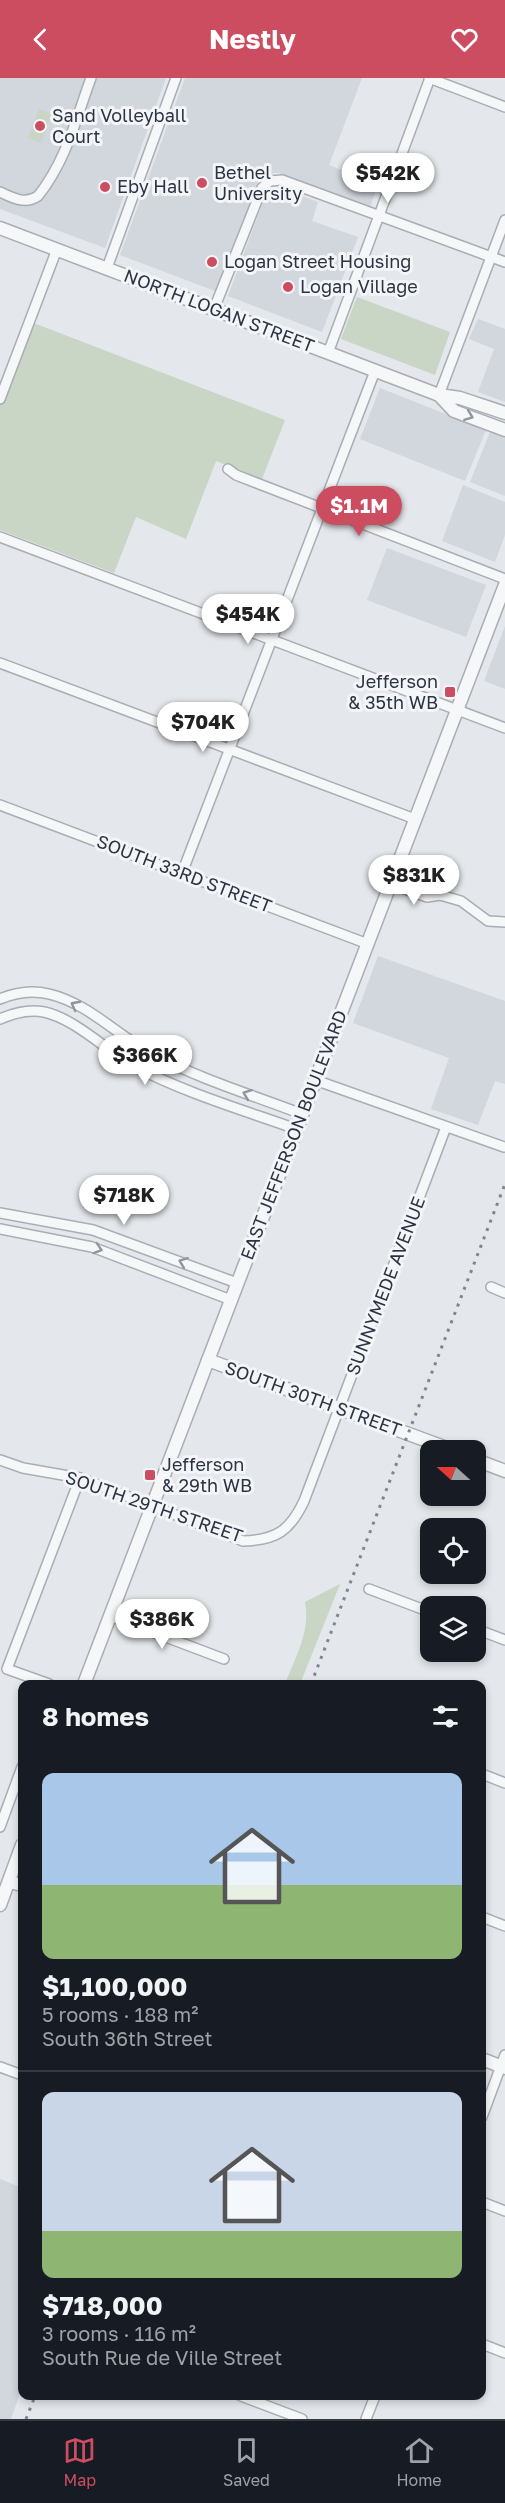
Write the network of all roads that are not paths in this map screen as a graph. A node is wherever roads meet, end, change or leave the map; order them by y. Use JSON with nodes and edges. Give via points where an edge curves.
{"nodes":[{"id":1,"x":91,"y":78,"type":"edge"},
{"id":2,"x":176,"y":78,"type":"edge"},
{"id":3,"x":430,"y":78,"type":"edge"},
{"id":4,"x":505,"y":106,"type":"edge"},
{"id":5,"x":0,"y":192,"type":"edge"},
{"id":6,"x":379,"y":215,"type":"junction"},
{"id":7,"x":505,"y":220,"type":"edge"},
{"id":8,"x":0,"y":228,"type":"edge"},
{"id":9,"x":57,"y":249,"type":"junction"},
{"id":10,"x":491,"y":257,"type":"junction"},
{"id":11,"x":505,"y":262,"type":"edge"},
{"id":12,"x":106,"y":268,"type":"junction"},
{"id":13,"x":214,"y":309,"type":"junction"},
{"id":14,"x":328,"y":353,"type":"junction"},
{"id":15,"x":375,"y":371,"type":"junction"},
{"id":16,"x":439,"y":395,"type":"junction"},
{"id":17,"x":0,"y":399,"type":"edge"},
{"id":18,"x":505,"y":413,"type":"edge"},
{"id":19,"x":505,"y":430,"type":"edge"},
{"id":20,"x":228,"y":469,"type":"dead end"},
{"id":21,"x":321,"y":507,"type":"junction"},
{"id":22,"x":0,"y":537,"type":"edge"},
{"id":23,"x":505,"y":579,"type":"edge"},
{"id":24,"x":505,"y":585,"type":"edge"},
{"id":25,"x":270,"y":639,"type":"junction"},
{"id":26,"x":0,"y":663,"type":"edge"},
{"id":27,"x":457,"y":710,"type":"junction"},
{"id":28,"x":505,"y":728,"type":"edge"},
{"id":29,"x":228,"y":749,"type":"junction"},
{"id":30,"x":0,"y":806,"type":"edge"},
{"id":31,"x":415,"y":819,"type":"junction"},
{"id":32,"x":182,"y":873,"type":"junction"},
{"id":33,"x":393,"y":878,"type":"junction"},
{"id":34,"x":505,"y":922,"type":"edge"},
{"id":35,"x":368,"y":944,"type":"junction"},
{"id":36,"x":0,"y":999,"type":"edge"},
{"id":37,"x":0,"y":1019,"type":"edge"},
{"id":38,"x":315,"y":1080,"type":"junction"},
{"id":39,"x":302,"y":1114,"type":"junction"},
{"id":40,"x":446,"y":1126,"type":"junction"},
{"id":41,"x":296,"y":1129,"type":"junction"},
{"id":42,"x":504,"y":1147,"type":"edge"},
{"id":43,"x":0,"y":1213,"type":"edge"},
{"id":44,"x":0,"y":1229,"type":"edge"},
{"id":45,"x":237,"y":1283,"type":"junction"},
{"id":46,"x":491,"y":1287,"type":"dead end"},
{"id":47,"x":505,"y":1293,"type":"edge"},
{"id":48,"x":231,"y":1300,"type":"junction"},
{"id":49,"x":208,"y":1360,"type":"junction"},
{"id":50,"x":339,"y":1408,"type":"junction"},
{"id":51,"x":425,"y":1440,"type":"edge"},
{"id":52,"x":0,"y":1460,"type":"edge"},
{"id":53,"x":486,"y":1464,"type":"edge"},
{"id":54,"x":505,"y":1471,"type":"edge"},
{"id":55,"x":80,"y":1478,"type":"junction"},
{"id":56,"x":152,"y":1506,"type":"junction"},
{"id":57,"x":274,"y":1536,"type":"joint"},
{"id":58,"x":369,"y":1589,"type":"dead end"},
{"id":59,"x":420,"y":1608,"type":"edge"},
{"id":60,"x":110,"y":1616,"type":"junction"},
{"id":61,"x":486,"y":1633,"type":"edge"},
{"id":62,"x":505,"y":1640,"type":"edge"},
{"id":63,"x":224,"y":1659,"type":"dead end"},
{"id":64,"x":38,"y":1680,"type":"edge"},
{"id":65,"x":86,"y":1680,"type":"edge"},
{"id":66,"x":486,"y":1776,"type":"edge"},
{"id":67,"x":18,"y":1778,"type":"edge"},
{"id":68,"x":505,"y":1783,"type":"edge"},
{"id":69,"x":0,"y":1827,"type":"edge"},
{"id":70,"x":18,"y":1853,"type":"edge"},
{"id":71,"x":4,"y":1882,"type":"edge"},
{"id":72,"x":0,"y":1905,"type":"edge"},
{"id":73,"x":486,"y":1919,"type":"edge"},
{"id":74,"x":505,"y":1926,"type":"edge"},
{"id":75,"x":486,"y":2060,"type":"edge"},
{"id":76,"x":504,"y":2063,"type":"edge"},
{"id":77,"x":0,"y":2067,"type":"edge"},
{"id":78,"x":18,"y":2074,"type":"edge"},
{"id":79,"x":486,"y":2107,"type":"edge"},
{"id":80,"x":486,"y":2204,"type":"edge"},
{"id":81,"x":505,"y":2211,"type":"edge"},
{"id":82,"x":486,"y":2346,"type":"edge"},
{"id":83,"x":505,"y":2353,"type":"edge"},
{"id":84,"x":252,"y":2400,"type":"edge"},
{"id":85,"x":373,"y":2400,"type":"edge"},
{"id":86,"x":302,"y":2419,"type":"edge"},
{"id":87,"x":366,"y":2419,"type":"edge"}],
"edges":[{"from":1,"to":5,"type":"street","via":[[58,167],[38,196],[20,201]]},
{"from":2,"to":12,"type":"street"},
{"from":3,"to":4,"type":"street"},
{"from":3,"to":6,"type":"street"},
{"from":6,"to":10,"type":"street"},
{"from":6,"to":13,"type":"street","via":[[282,180],[270,181],[262,188]]},
{"from":6,"to":14,"type":"street"},
{"from":7,"to":10,"type":"street"},
{"from":8,"to":9,"type":"street","name":"NORTH LOGAN STREET"},
{"from":9,"to":12,"type":"street","name":"NORTH LOGAN STREET"},
{"from":9,"to":17,"type":"street"},
{"from":10,"to":11,"type":"street"},
{"from":10,"to":16,"type":"street"},
{"from":12,"to":13,"type":"street","name":"NORTH LOGAN STREET"},
{"from":13,"to":14,"type":"street","name":"NORTH LOGAN STREET"},
{"from":14,"to":15,"type":"street","name":"NORTH LOGAN STREET"},
{"from":15,"to":16,"type":"street","name":"NORTH LOGAN STREET"},
{"from":15,"to":21,"type":"street"},
{"from":16,"to":18,"type":"street","name":"NORTH LOGAN STREET"},
{"from":16,"to":19,"type":"street","name":"NORTH LOGAN STREET","one_way":true,"via":[[454,411]]},
{"from":20,"to":21,"type":"street"},
{"from":21,"to":23,"type":"street"},
{"from":21,"to":25,"type":"street"},
{"from":22,"to":25,"type":"street"},
{"from":24,"to":27,"type":"street","name":"EAST JEFFERSON BOULEVARD"},
{"from":25,"to":27,"type":"street"},
{"from":25,"to":29,"type":"street"},
{"from":26,"to":29,"type":"street"},
{"from":27,"to":28,"type":"street"},
{"from":27,"to":31,"type":"street","name":"EAST JEFFERSON BOULEVARD"},
{"from":29,"to":31,"type":"street"},
{"from":29,"to":32,"type":"street"},
{"from":30,"to":32,"type":"street","name":"SOUTH 33RD STREET"},
{"from":31,"to":33,"type":"street","name":"EAST JEFFERSON BOULEVARD"},
{"from":32,"to":35,"type":"street","name":"SOUTH 33RD STREET"},
{"from":33,"to":34,"type":"street","via":[[427,897],[440,895],[461,901],[488,921]]},
{"from":33,"to":35,"type":"street","name":"EAST JEFFERSON BOULEVARD"},
{"from":35,"to":38,"type":"street","name":"EAST JEFFERSON BOULEVARD"},
{"from":39,"to":36,"type":"street","one_way":true,"via":[[175,1066],[51,994],[30,991]]},
{"from":37,"to":41,"type":"street","via":[[19,1012],[46,1012],[146,1072]]},
{"from":38,"to":39,"type":"street","name":"EAST JEFFERSON BOULEVARD"},
{"from":38,"to":40,"type":"street"},
{"from":39,"to":41,"type":"street","name":"EAST JEFFERSON BOULEVARD"},
{"from":40,"to":42,"type":"street"},
{"from":40,"to":50,"type":"street","name":"SUNNYMEDE AVENUE"},
{"from":41,"to":45,"type":"street","name":"EAST JEFFERSON BOULEVARD"},
{"from":45,"to":43,"type":"street","one_way":true,"via":[[93,1230]]},
{"from":44,"to":48,"type":"street","one_way":true,"via":[[92,1247]]},
{"from":45,"to":48,"type":"street","name":"EAST JEFFERSON BOULEVARD"},
{"from":46,"to":47,"type":"street"},
{"from":48,"to":49,"type":"street","name":"EAST JEFFERSON BOULEVARD"},
{"from":49,"to":50,"type":"street","name":"SOUTH 30TH STREET"},
{"from":49,"to":56,"type":"street","name":"EAST JEFFERSON BOULEVARD"},
{"from":50,"to":51,"type":"street","name":"SOUTH 30TH STREET"},
{"from":50,"to":57,"type":"street","name":"SUNNYMEDE AVENUE","via":[[297,1515]]},
{"from":52,"to":55,"type":"street","name":"SOUTH 29TH STREET"},
{"from":53,"to":54,"type":"street"},
{"from":55,"to":56,"type":"street","name":"SOUTH 29TH STREET"},
{"from":55,"to":64,"type":"street","via":[[8,1669]]},
{"from":56,"to":57,"type":"street","name":"SOUTH 29TH STREET","via":[[243,1541]]},
{"from":56,"to":60,"type":"street","name":"EAST JEFFERSON BOULEVARD"},
{"from":58,"to":59,"type":"street"},
{"from":60,"to":63,"type":"street"},
{"from":60,"to":65,"type":"street","name":"EAST JEFFERSON BOULEVARD"},
{"from":61,"to":62,"type":"street"},
{"from":66,"to":68,"type":"street"},
{"from":67,"to":69,"type":"street"},
{"from":70,"to":71,"type":"street"},
{"from":71,"to":72,"type":"street"},
{"from":73,"to":74,"type":"street"},
{"from":75,"to":76,"type":"street"},
{"from":76,"to":79,"type":"street"},
{"from":77,"to":78,"type":"street"},
{"from":80,"to":81,"type":"street"},
{"from":82,"to":83,"type":"street"},
{"from":84,"to":86,"type":"street"},
{"from":85,"to":87,"type":"street"}]}
